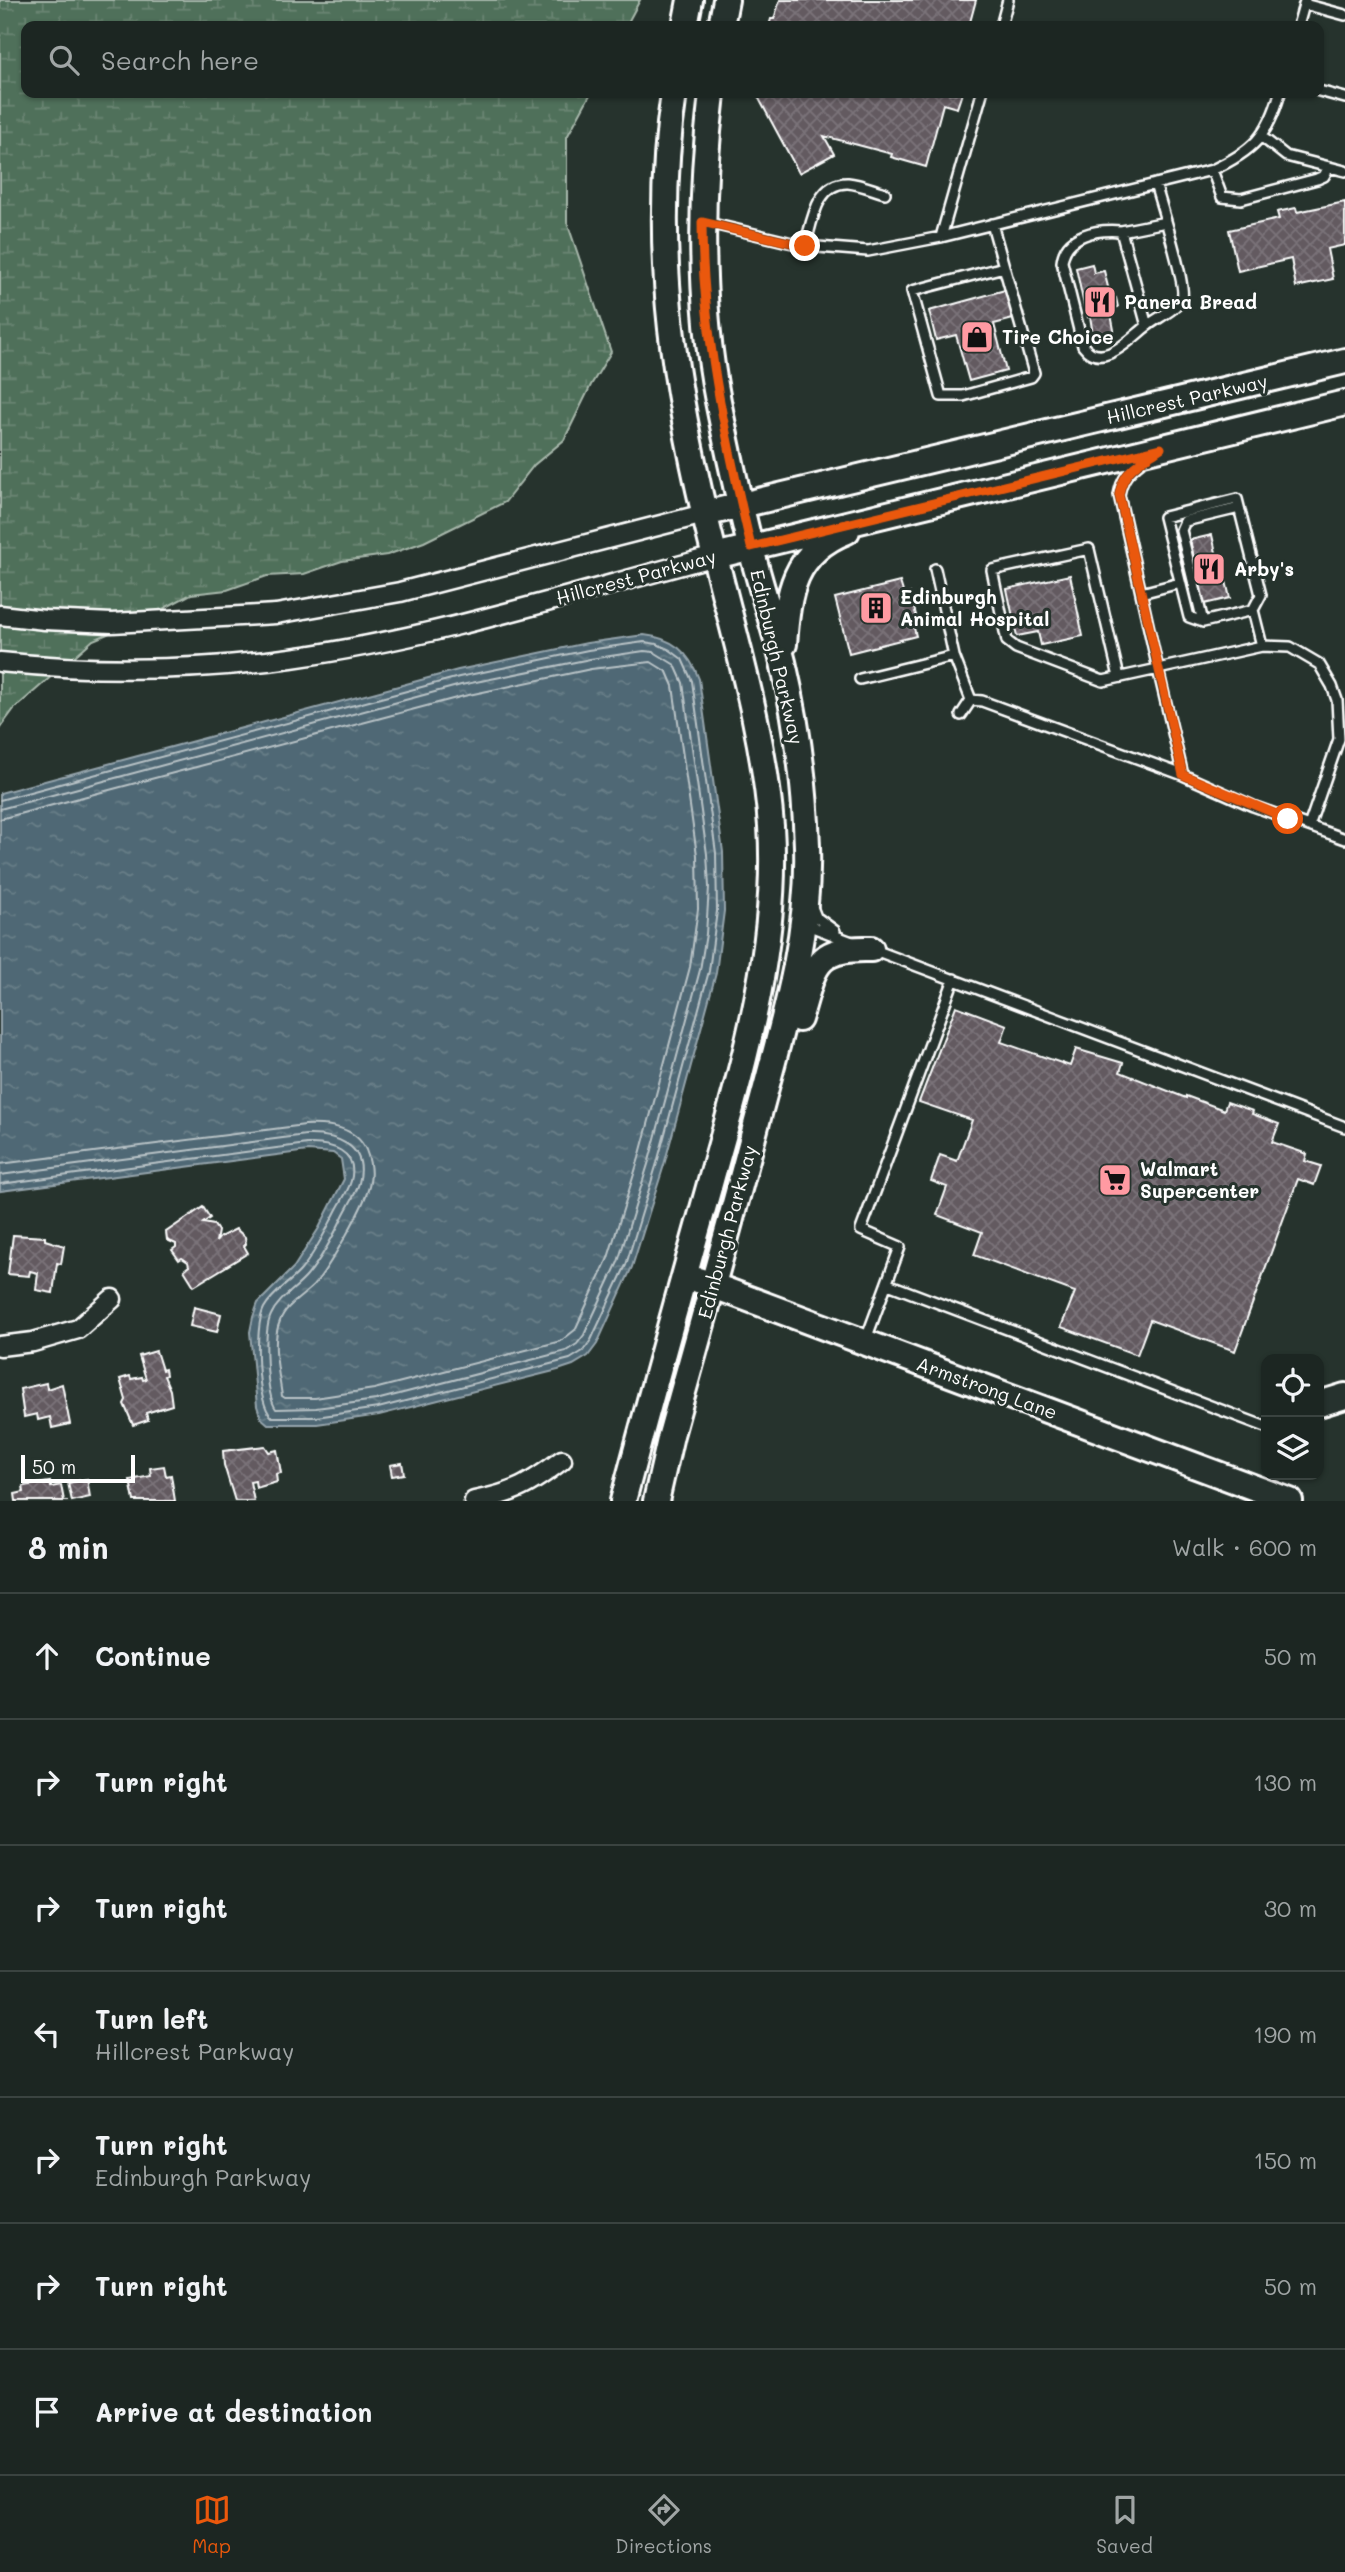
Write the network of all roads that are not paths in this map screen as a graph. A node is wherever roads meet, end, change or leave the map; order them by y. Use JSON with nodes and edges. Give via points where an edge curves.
{"nodes":[{"id":1,"x":690,"y":0,"type":"edge"},
{"id":2,"x":726,"y":0,"type":"edge"},
{"id":3,"x":1009,"y":0,"type":"edge"},
{"id":4,"x":1305,"y":2,"type":"edge"},
{"id":5,"x":1345,"y":15,"type":"edge"},
{"id":6,"x":686,"y":21,"type":"edge"},
{"id":7,"x":722,"y":21,"type":"edge"},
{"id":8,"x":1003,"y":21,"type":"edge"},
{"id":9,"x":1299,"y":21,"type":"edge"},
{"id":10,"x":1324,"y":92,"type":"edge"},
{"id":11,"x":674,"y":98,"type":"edge"},
{"id":12,"x":711,"y":98,"type":"edge"},
{"id":13,"x":981,"y":98,"type":"edge"},
{"id":14,"x":1279,"y":98,"type":"edge"},
{"id":15,"x":1345,"y":98,"type":"edge"},
{"id":16,"x":1262,"y":136,"type":"junction"},
{"id":17,"x":1329,"y":167,"type":"junction"},
{"id":18,"x":1212,"y":170,"type":"junction"},
{"id":19,"x":1345,"y":171,"type":"edge"},
{"id":20,"x":1155,"y":184,"type":"junction"},
{"id":21,"x":885,"y":193,"type":"dead end"},
{"id":22,"x":702,"y":222,"type":"junction"},
{"id":23,"x":1166,"y":222,"type":"junction"},
{"id":24,"x":992,"y":224,"type":"junction"},
{"id":25,"x":1121,"y":231,"type":"junction"},
{"id":26,"x":941,"y":237,"type":"junction"},
{"id":27,"x":805,"y":246,"type":"junction"},
{"id":28,"x":1004,"y":267,"type":"junction"},
{"id":29,"x":1147,"y":326,"type":"junction"},
{"id":30,"x":1345,"y":361,"type":"edge"},
{"id":31,"x":1345,"y":403,"type":"edge"},
{"id":32,"x":1161,"y":448,"type":"junction"},
{"id":33,"x":741,"y":505,"type":"junction"},
{"id":34,"x":1239,"y":508,"type":"junction"},
{"id":35,"x":891,"y":513,"type":"junction"},
{"id":36,"x":704,"y":514,"type":"junction"},
{"id":37,"x":751,"y":547,"type":"junction"},
{"id":38,"x":715,"y":556,"type":"junction"},
{"id":39,"x":935,"y":569,"type":"dead end"},
{"id":40,"x":1180,"y":583,"type":"junction"},
{"id":41,"x":1141,"y":593,"type":"junction"},
{"id":42,"x":1253,"y":610,"type":"junction"},
{"id":43,"x":0,"y":615,"type":"edge"},
{"id":44,"x":1203,"y":622,"type":"junction"},
{"id":45,"x":1262,"y":646,"type":"junction"},
{"id":46,"x":954,"y":656,"type":"junction"},
{"id":47,"x":0,"y":662,"type":"edge"},
{"id":48,"x":782,"y":662,"type":"junction"},
{"id":49,"x":1158,"y":669,"type":"junction"},
{"id":50,"x":1119,"y":677,"type":"junction"},
{"id":51,"x":860,"y":679,"type":"dead end"},
{"id":52,"x":971,"y":700,"type":"junction"},
{"id":53,"x":961,"y":715,"type":"dead end"},
{"id":54,"x":1183,"y":775,"type":"junction"},
{"id":55,"x":1309,"y":826,"type":"junction"},
{"id":56,"x":1345,"y":839,"type":"edge"},
{"id":57,"x":772,"y":863,"type":"junction"},
{"id":58,"x":806,"y":909,"type":"junction"},
{"id":59,"x":871,"y":948,"type":"junction"},
{"id":60,"x":954,"y":979,"type":"junction"},
{"id":61,"x":1345,"y":1127,"type":"edge"},
{"id":62,"x":752,"y":1140,"type":"junction"},
{"id":63,"x":684,"y":1275,"type":"junction"},
{"id":64,"x":888,"y":1284,"type":"junction"},
{"id":65,"x":712,"y":1286,"type":"junction"},
{"id":66,"x":113,"y":1299,"type":"dead end"},
{"id":67,"x":865,"y":1343,"type":"junction"},
{"id":68,"x":0,"y":1346,"type":"edge"},
{"id":69,"x":1345,"y":1396,"type":"edge"},
{"id":70,"x":1324,"y":1402,"type":"edge"},
{"id":71,"x":1261,"y":1426,"type":"edge"},
{"id":72,"x":562,"y":1460,"type":"dead end"},
{"id":73,"x":474,"y":1501,"type":"edge"},
{"id":74,"x":623,"y":1501,"type":"edge"},
{"id":75,"x":656,"y":1501,"type":"edge"},
{"id":76,"x":1290,"y":1501,"type":"edge"}],
"edges":[{"from":1,"to":6,"type":"main road"},
{"from":2,"to":7,"type":"main road"},
{"from":3,"to":8,"type":"lane"},
{"from":4,"to":5,"type":"lane"},
{"from":4,"to":9,"type":"lane"},
{"from":10,"to":15,"type":"lane"},
{"from":11,"to":36,"type":"main road","name":"Edinburgh Parkway","via":[[665,186],[667,296],[678,390]]},
{"from":12,"to":22,"type":"main road","name":"Edinburgh Parkway"},
{"from":13,"to":26,"type":"lane"},
{"from":14,"to":16,"type":"lane"},
{"from":16,"to":17,"type":"lane","via":[[1286,156]]},
{"from":16,"to":18,"type":"lane","via":[[1240,158]]},
{"from":17,"to":18,"type":"lane","via":[[1317,179],[1241,199],[1222,197]]},
{"from":17,"to":19,"type":"lane"},
{"from":18,"to":20,"type":"lane"},
{"from":20,"to":23,"type":"lane"},
{"from":20,"to":24,"type":"lane"},
{"from":21,"to":27,"type":"lane","via":[[847,183],[831,187],[818,201]]},
{"from":22,"to":27,"type":"lane"},
{"from":22,"to":33,"type":"main road","name":"Edinburgh Parkway","via":[[709,342]]},
{"from":23,"to":25,"type":"lane"},
{"from":23,"to":29,"type":"lane","via":[[1183,297]]},
{"from":24,"to":26,"type":"lane"},
{"from":24,"to":28,"type":"lane"},
{"from":25,"to":29,"type":"lane"},
{"from":25,"to":29,"type":"lane","via":[[1080,237],[1063,252],[1083,346],[1095,356],[1103,356]]},
{"from":26,"to":27,"type":"lane","via":[[868,251]]},
{"from":28,"to":28,"type":"lane","via":[[1034,373],[963,396],[942,397],[912,291]]},
{"from":30,"to":33,"type":"main road","name":"Hillcrest Parkway"},
{"from":31,"to":32,"type":"main road","name":"Hillcrest Parkway"},
{"from":32,"to":35,"type":"main road","name":"Hillcrest Parkway"},
{"from":32,"to":41,"type":"lane","via":[[1126,473],[1119,495]]},
{"from":33,"to":36,"type":"main road","name":"Hillcrest Parkway"},
{"from":33,"to":37,"type":"main road","name":"Edinburgh Parkway"},
{"from":34,"to":40,"type":"lane","via":[[1237,499],[1164,517]]},
{"from":34,"to":42,"type":"lane","via":[[1261,595]]},
{"from":34,"to":44,"type":"lane","via":[[1185,521],[1181,530]]},
{"from":35,"to":37,"type":"main road","name":"Hillcrest Parkway"},
{"from":35,"to":48,"type":"main road","via":[[842,533],[809,557],[797,574],[787,604]]},
{"from":36,"to":38,"type":"main road","name":"Edinburgh Parkway"},
{"from":36,"to":43,"type":"street","name":"Hillcrest Parkway","via":[[400,592],[276,614],[112,623]]},
{"from":37,"to":38,"type":"main road","name":"Hillcrest Parkway"},
{"from":37,"to":48,"type":"main road","name":"Edinburgh Parkway"},
{"from":38,"to":47,"type":"street","name":"Hillcrest Parkway","via":[[451,626],[290,658],[176,667]]},
{"from":38,"to":57,"type":"main road","name":"Edinburgh Parkway","via":[[758,729],[768,791]]},
{"from":39,"to":46,"type":"lane"},
{"from":40,"to":41,"type":"lane"},
{"from":40,"to":44,"type":"lane","via":[[1189,617]]},
{"from":41,"to":49,"type":"lane"},
{"from":42,"to":44,"type":"lane"},
{"from":42,"to":45,"type":"lane"},
{"from":45,"to":49,"type":"lane"},
{"from":45,"to":55,"type":"lane","via":[[1290,647],[1319,664],[1337,700],[1339,739]]},
{"from":46,"to":51,"type":"lane"},
{"from":46,"to":52,"type":"lane"},
{"from":48,"to":58,"type":"main road","name":"Edinburgh Parkway","via":[[801,756]]},
{"from":49,"to":50,"type":"lane"},
{"from":49,"to":54,"type":"lane"},
{"from":50,"to":50,"type":"lane","via":[[1103,681],[1007,641],[992,570],[1089,549]]},
{"from":52,"to":53,"type":"lane"},
{"from":52,"to":54,"type":"lane"},
{"from":54,"to":55,"type":"lane"},
{"from":55,"to":56,"type":"lane"},
{"from":57,"to":58,"type":"main road","via":[[783,891]]},
{"from":57,"to":63,"type":"main road","name":"Edinburgh Parkway","via":[[771,909],[760,985]]},
{"from":58,"to":59,"type":"lane","via":[[832,930]]},
{"from":58,"to":59,"type":"lane","via":[[815,928]]},
{"from":58,"to":62,"type":"main road","name":"Edinburgh Parkway","via":[[790,996]]},
{"from":59,"to":60,"type":"lane"},
{"from":59,"to":62,"type":"main road","via":[[834,951],[821,960],[776,1092]]},
{"from":60,"to":61,"type":"lane"},
{"from":60,"to":64,"type":"lane","via":[[860,1230],[900,1247]]},
{"from":62,"to":65,"type":"main road","name":"Edinburgh Parkway"},
{"from":63,"to":65,"type":"main road","name":"Armstrong Lane"},
{"from":63,"to":74,"type":"main road","name":"Edinburgh Parkway"},
{"from":64,"to":67,"type":"lane"},
{"from":64,"to":71,"type":"lane"},
{"from":65,"to":67,"type":"main road","name":"Armstrong Lane"},
{"from":65,"to":75,"type":"main road","name":"Edinburgh Parkway"},
{"from":66,"to":68,"type":"street","via":[[78,1329]]},
{"from":67,"to":76,"type":"main road","name":"Armstrong Lane"},
{"from":69,"to":70,"type":"main road"},
{"from":72,"to":73,"type":"street","via":[[516,1491]]}]}
